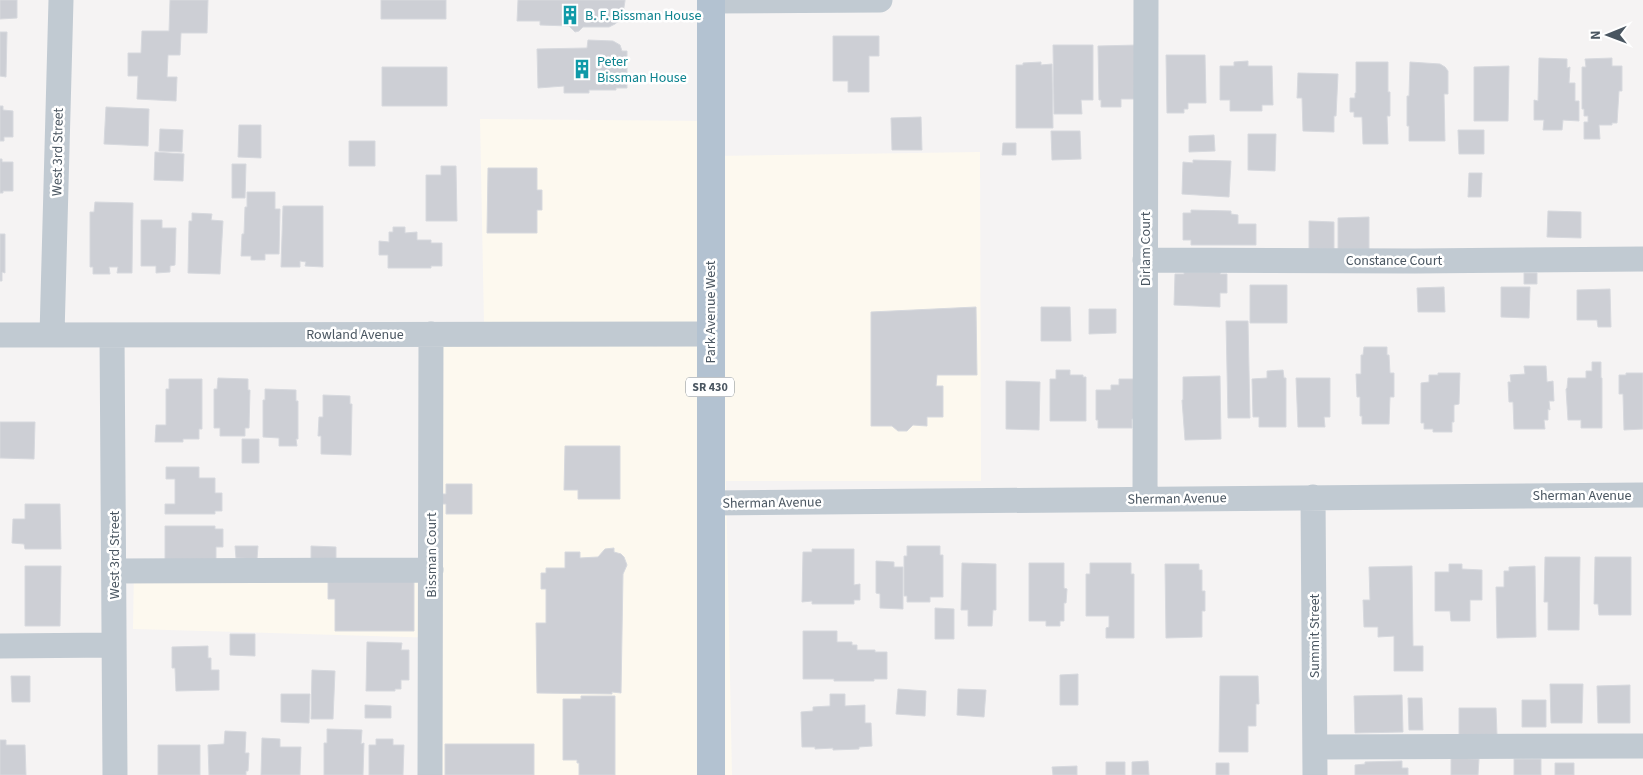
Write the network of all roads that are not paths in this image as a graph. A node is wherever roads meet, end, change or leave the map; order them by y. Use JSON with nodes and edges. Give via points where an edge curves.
{"nodes":[{"id":1,"x":61,"y":0,"type":"edge"},
{"id":2,"x":711,"y":0,"type":"edge"},
{"id":3,"x":880,"y":0,"type":"edge"},
{"id":4,"x":1146,"y":0,"type":"edge"},
{"id":5,"x":1643,"y":259,"type":"edge"},
{"id":6,"x":1145,"y":260,"type":"junction"},
{"id":7,"x":52,"y":334,"type":"junction"},
{"id":8,"x":431,"y":334,"type":"junction"},
{"id":9,"x":710,"y":334,"type":"junction"},
{"id":10,"x":0,"y":335,"type":"edge"},
{"id":11,"x":112,"y":335,"type":"junction"},
{"id":12,"x":1643,"y":496,"type":"edge"},
{"id":13,"x":1313,"y":497,"type":"junction"},
{"id":14,"x":1146,"y":499,"type":"junction"},
{"id":15,"x":710,"y":503,"type":"junction"},
{"id":16,"x":430,"y":570,"type":"junction"},
{"id":17,"x":114,"y":571,"type":"junction"},
{"id":18,"x":114,"y":645,"type":"junction"},
{"id":19,"x":0,"y":646,"type":"edge"},
{"id":20,"x":1643,"y":746,"type":"edge"},
{"id":21,"x":1315,"y":747,"type":"junction"},
{"id":22,"x":115,"y":775,"type":"edge"},
{"id":23,"x":430,"y":775,"type":"edge"},
{"id":24,"x":711,"y":775,"type":"edge"},
{"id":25,"x":1315,"y":775,"type":"edge"}],
"edges":[{"from":1,"to":7,"type":"street","name":"West 3rd Street"},
{"from":2,"to":3,"type":"street"},
{"from":2,"to":9,"type":"main road","name":"Park Avenue West","number":"SR 430"},
{"from":4,"to":6,"type":"street","name":"Dirlam Court"},
{"from":5,"to":6,"type":"street","name":"Constance Court"},
{"from":6,"to":14,"type":"street","name":"Dirlam Court"},
{"from":7,"to":10,"type":"street","name":"Rowland Avenue"},
{"from":7,"to":11,"type":"street","name":"Rowland Avenue"},
{"from":8,"to":9,"type":"street","name":"Rowland Avenue"},
{"from":8,"to":11,"type":"street","name":"Rowland Avenue"},
{"from":8,"to":16,"type":"street","name":"Bissman Court"},
{"from":9,"to":15,"type":"main road","name":"Park Avenue West","number":"SR 430"},
{"from":11,"to":17,"type":"street","name":"West 3rd Street"},
{"from":12,"to":13,"type":"street","name":"Sherman Avenue"},
{"from":13,"to":14,"type":"street","name":"Sherman Avenue"},
{"from":13,"to":21,"type":"street","name":"Summit Street"},
{"from":14,"to":15,"type":"street","name":"Sherman Avenue"},
{"from":15,"to":24,"type":"main road","name":"Park Avenue West","number":"SR 430"},
{"from":16,"to":17,"type":"street"},
{"from":16,"to":23,"type":"street","name":"Bissman Court"},
{"from":17,"to":18,"type":"street","name":"West 3rd Street"},
{"from":18,"to":19,"type":"street"},
{"from":18,"to":22,"type":"street","name":"West 3rd Street"},
{"from":20,"to":21,"type":"street"},
{"from":21,"to":25,"type":"street","name":"Summit Street"}]}
